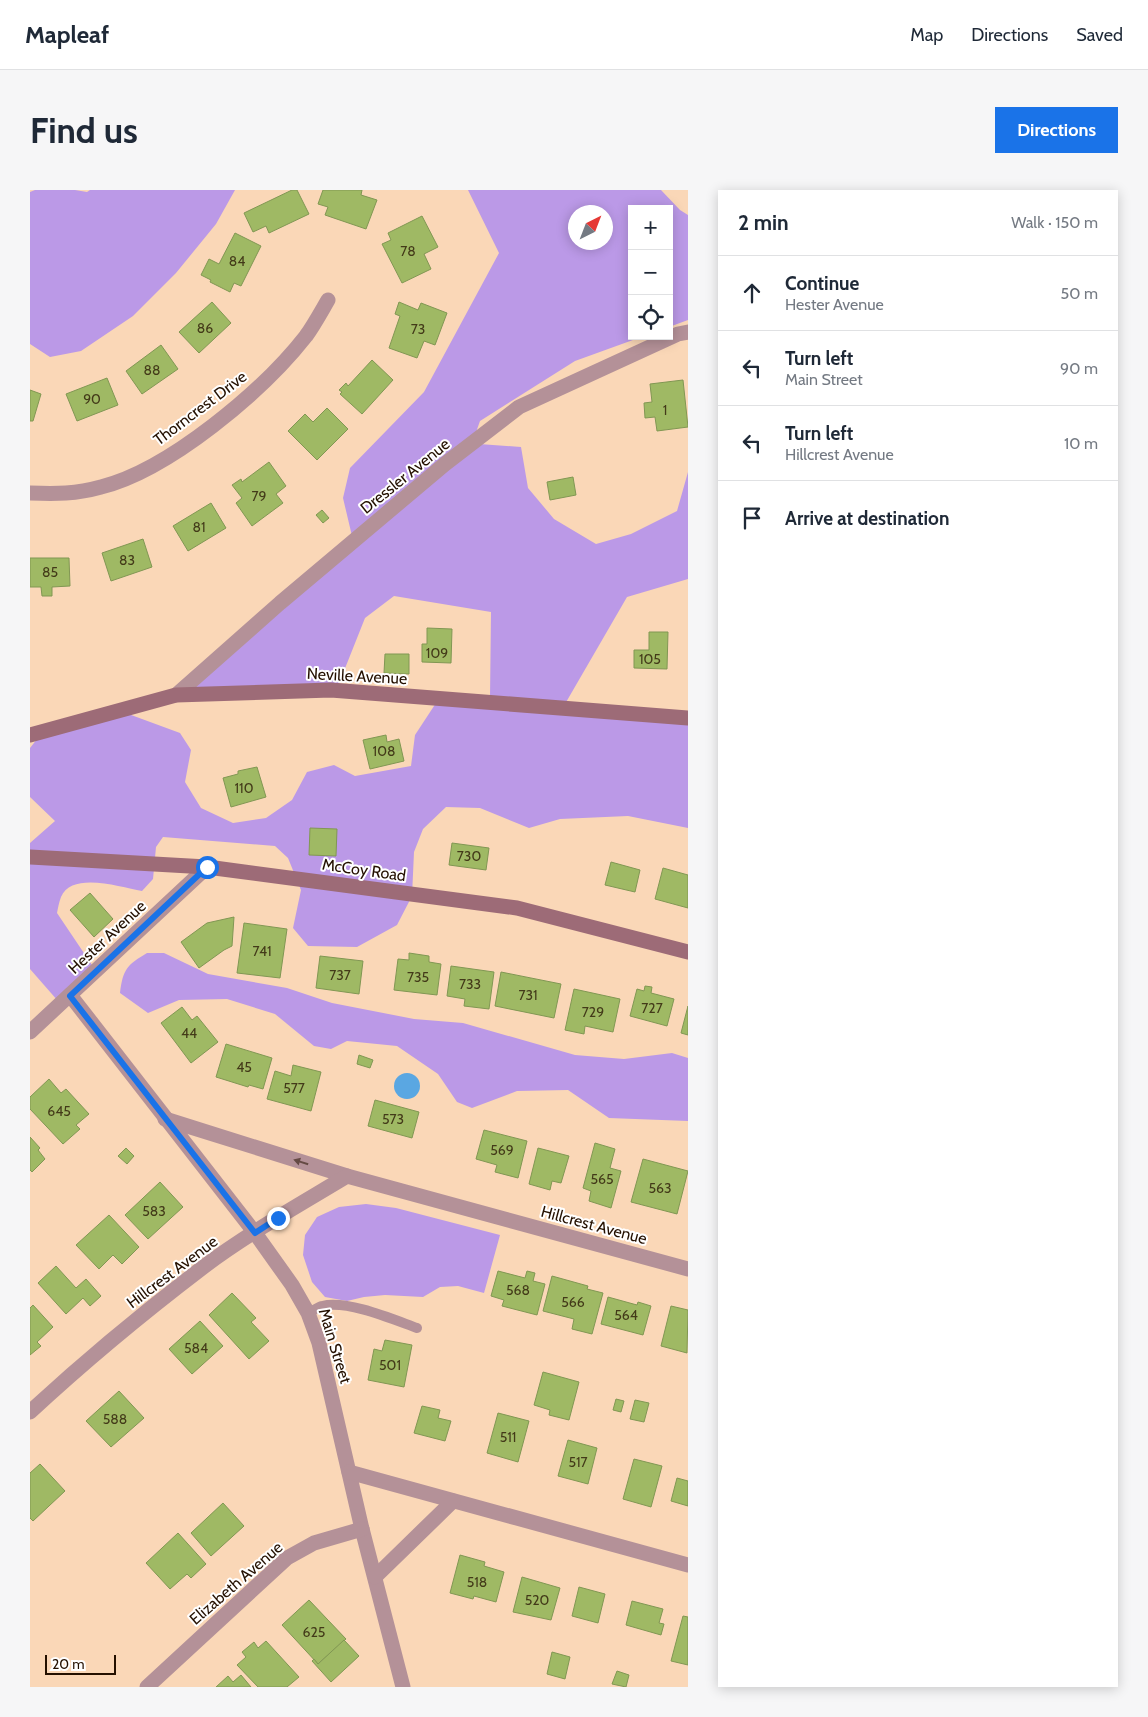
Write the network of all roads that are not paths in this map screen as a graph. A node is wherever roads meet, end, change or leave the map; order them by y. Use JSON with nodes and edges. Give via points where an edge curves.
{"nodes":[{"id":1,"x":328,"y":300,"type":"dead end"},
{"id":2,"x":688,"y":332,"type":"edge"},
{"id":3,"x":30,"y":493,"type":"edge"},
{"id":4,"x":176,"y":695,"type":"junction"},
{"id":5,"x":688,"y":718,"type":"edge"},
{"id":6,"x":30,"y":735,"type":"edge"},
{"id":7,"x":30,"y":857,"type":"edge"},
{"id":8,"x":207,"y":867,"type":"junction"},
{"id":9,"x":688,"y":952,"type":"edge"},
{"id":10,"x":70,"y":996,"type":"junction"},
{"id":11,"x":30,"y":1032,"type":"edge"},
{"id":12,"x":165,"y":1119,"type":"junction"},
{"id":13,"x":347,"y":1176,"type":"junction"},
{"id":14,"x":255,"y":1233,"type":"junction"},
{"id":15,"x":688,"y":1269,"type":"edge"},
{"id":16,"x":308,"y":1313,"type":"junction"},
{"id":17,"x":417,"y":1328,"type":"dead end"},
{"id":18,"x":30,"y":1412,"type":"edge"},
{"id":19,"x":349,"y":1472,"type":"junction"},
{"id":20,"x":453,"y":1500,"type":"junction"},
{"id":21,"x":362,"y":1530,"type":"junction"},
{"id":22,"x":688,"y":1565,"type":"edge"},
{"id":23,"x":375,"y":1577,"type":"junction"},
{"id":24,"x":147,"y":1687,"type":"edge"},
{"id":25,"x":403,"y":1687,"type":"edge"}],
"edges":[{"from":1,"to":3,"type":"street","name":"Thorncrest Drive","via":[[307,335],[276,370],[188,443],[141,472],[102,487],[63,495]]},
{"from":2,"to":4,"type":"street","name":"Dressler Avenue","via":[[520,407],[445,464]]},
{"from":4,"to":5,"type":"street","name":"Neville Avenue","via":[[331,690]]},
{"from":4,"to":6,"type":"street","name":"Neville Avenue"},
{"from":7,"to":8,"type":"street","name":"McCoy Road"},
{"from":8,"to":9,"type":"street","name":"McCoy Road","via":[[517,908]]},
{"from":8,"to":10,"type":"street","name":"Hester Avenue"},
{"from":10,"to":11,"type":"street","name":"Hester Avenue"},
{"from":10,"to":12,"type":"street","name":"Main Street"},
{"from":13,"to":12,"type":"street","name":"Hillcrest Avenue","one_way":true},
{"from":12,"to":14,"type":"street","name":"Main Street"},
{"from":13,"to":14,"type":"street","name":"Hillcrest Avenue"},
{"from":13,"to":15,"type":"street","name":"Hillcrest Avenue"},
{"from":14,"to":16,"type":"street","name":"Main Street"},
{"from":14,"to":18,"type":"street","name":"Hillcrest Avenue","via":[[203,1267],[73,1372]]},
{"from":16,"to":17,"type":"lane","via":[[322,1306],[337,1305],[366,1310]]},
{"from":16,"to":19,"type":"street","name":"Main Street","via":[[319,1343]]},
{"from":19,"to":20,"type":"street"},
{"from":19,"to":21,"type":"street","name":"Main Street"},
{"from":20,"to":22,"type":"street"},
{"from":20,"to":23,"type":"street"},
{"from":21,"to":23,"type":"street","name":"Main Street"},
{"from":21,"to":24,"type":"street","name":"Elizabeth Avenue","via":[[314,1543],[287,1558]]},
{"from":23,"to":25,"type":"street","name":"Main Street"}]}
